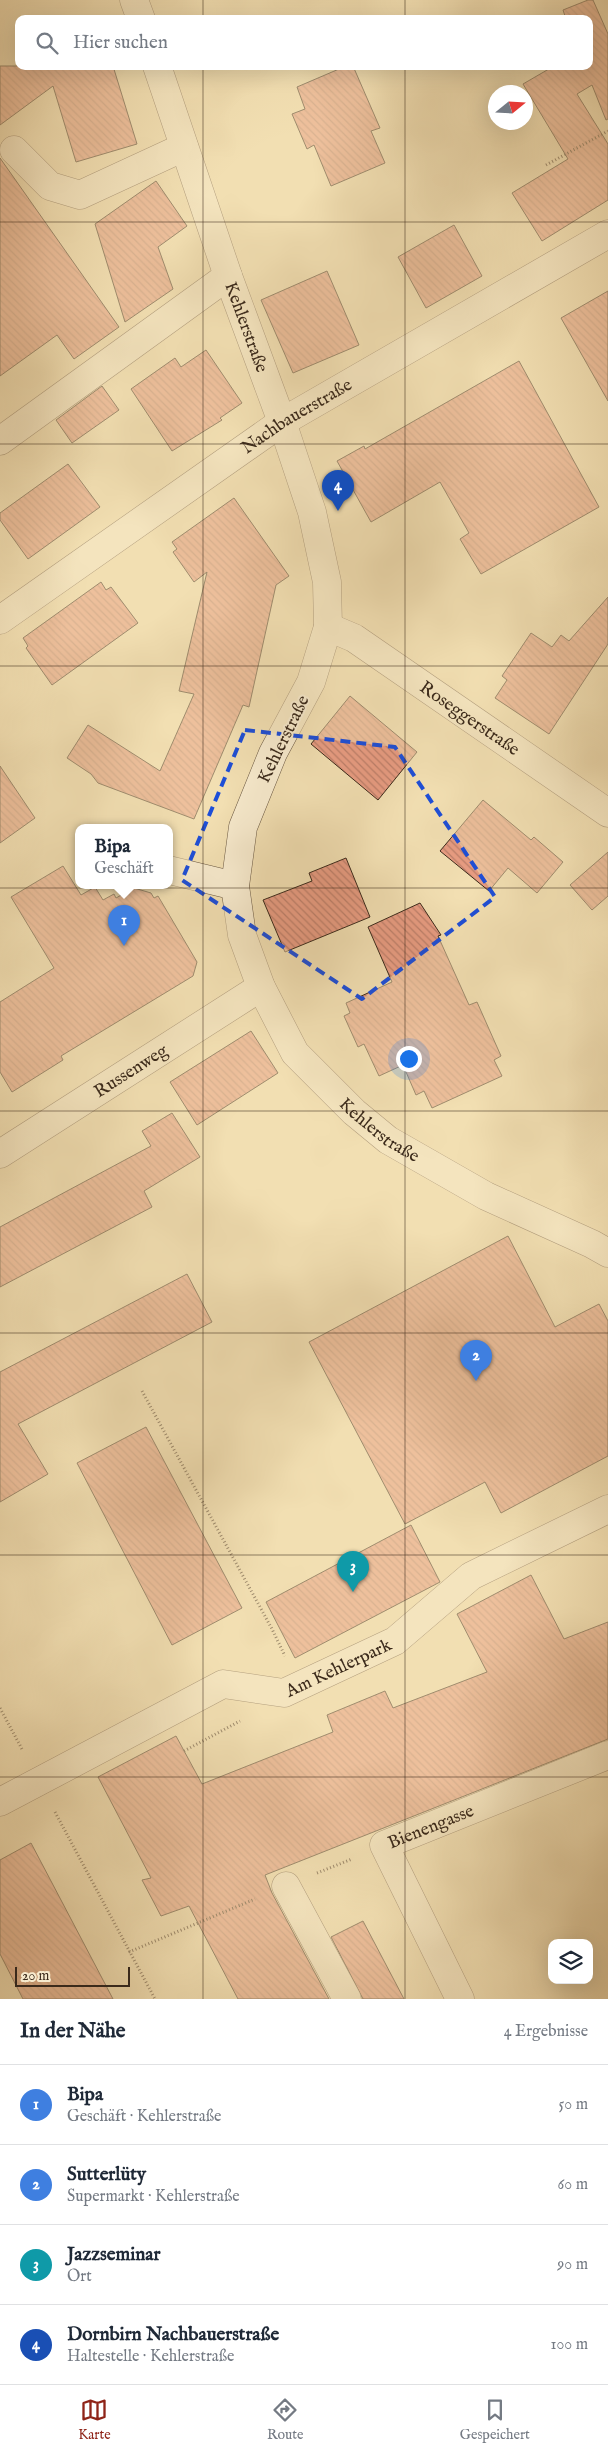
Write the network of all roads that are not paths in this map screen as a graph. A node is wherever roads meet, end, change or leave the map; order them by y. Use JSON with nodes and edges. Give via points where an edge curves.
{"nodes":[{"id":1,"x":134,"y":0,"type":"edge"},
{"id":2,"x":140,"y":15,"type":"edge"},
{"id":3,"x":158,"y":70,"type":"edge"},
{"id":4,"x":184,"y":147,"type":"junction"},
{"id":5,"x":14,"y":150,"type":"dead end"},
{"id":6,"x":608,"y":234,"type":"edge"},
{"id":7,"x":228,"y":276,"type":"junction"},
{"id":8,"x":282,"y":422,"type":"junction"},
{"id":9,"x":0,"y":441,"type":"edge"},
{"id":10,"x":0,"y":620,"type":"edge"},
{"id":11,"x":328,"y":627,"type":"junction"},
{"id":12,"x":608,"y":813,"type":"edge"},
{"id":13,"x":173,"y":871,"type":"edge"},
{"id":14,"x":235,"y":886,"type":"junction"},
{"id":15,"x":261,"y":987,"type":"junction"},
{"id":16,"x":0,"y":1154,"type":"edge"},
{"id":17,"x":608,"y":1254,"type":"edge"},
{"id":18,"x":608,"y":1509,"type":"edge"},
{"id":19,"x":608,"y":1755,"type":"edge"},
{"id":20,"x":0,"y":1802,"type":"edge"},
{"id":21,"x":286,"y":1886,"type":"dead end"},
{"id":22,"x":347,"y":1999,"type":"edge"},
{"id":23,"x":460,"y":1999,"type":"edge"}],
"edges":[{"from":1,"to":2,"type":"street"},
{"from":3,"to":4,"type":"street","name":"Kehlerstraße"},
{"from":4,"to":5,"type":"street","via":[[80,195],[50,186]]},
{"from":4,"to":7,"type":"street","name":"Kehlerstraße"},
{"from":6,"to":8,"type":"street","name":"Nachbauerstraße"},
{"from":7,"to":8,"type":"street","name":"Kehlerstraße"},
{"from":7,"to":9,"type":"street"},
{"from":8,"to":10,"type":"street","name":"Nachbauerstraße"},
{"from":8,"to":11,"type":"street","name":"Kehlerstraße","via":[[320,541],[327,582]]},
{"from":11,"to":12,"type":"street","name":"Roseggerstraße","via":[[354,638]]},
{"from":11,"to":14,"type":"street","name":"Kehlerstraße","via":[[311,682],[273,753],[243,826]]},
{"from":13,"to":14,"type":"street"},
{"from":14,"to":15,"type":"street","name":"Kehlerstraße","via":[[242,935]]},
{"from":15,"to":16,"type":"street","name":"Russenweg"},
{"from":15,"to":17,"type":"street","name":"Kehlerstraße","via":[[295,1053],[354,1112],[388,1140],[486,1196]]},
{"from":18,"to":20,"type":"street","name":"Am Kehlerpark","via":[[471,1576],[395,1641],[284,1693],[223,1684]]},
{"from":19,"to":23,"type":"street","name":"Bienengasse","via":[[384,1845]]},
{"from":21,"to":22,"type":"street"}]}
